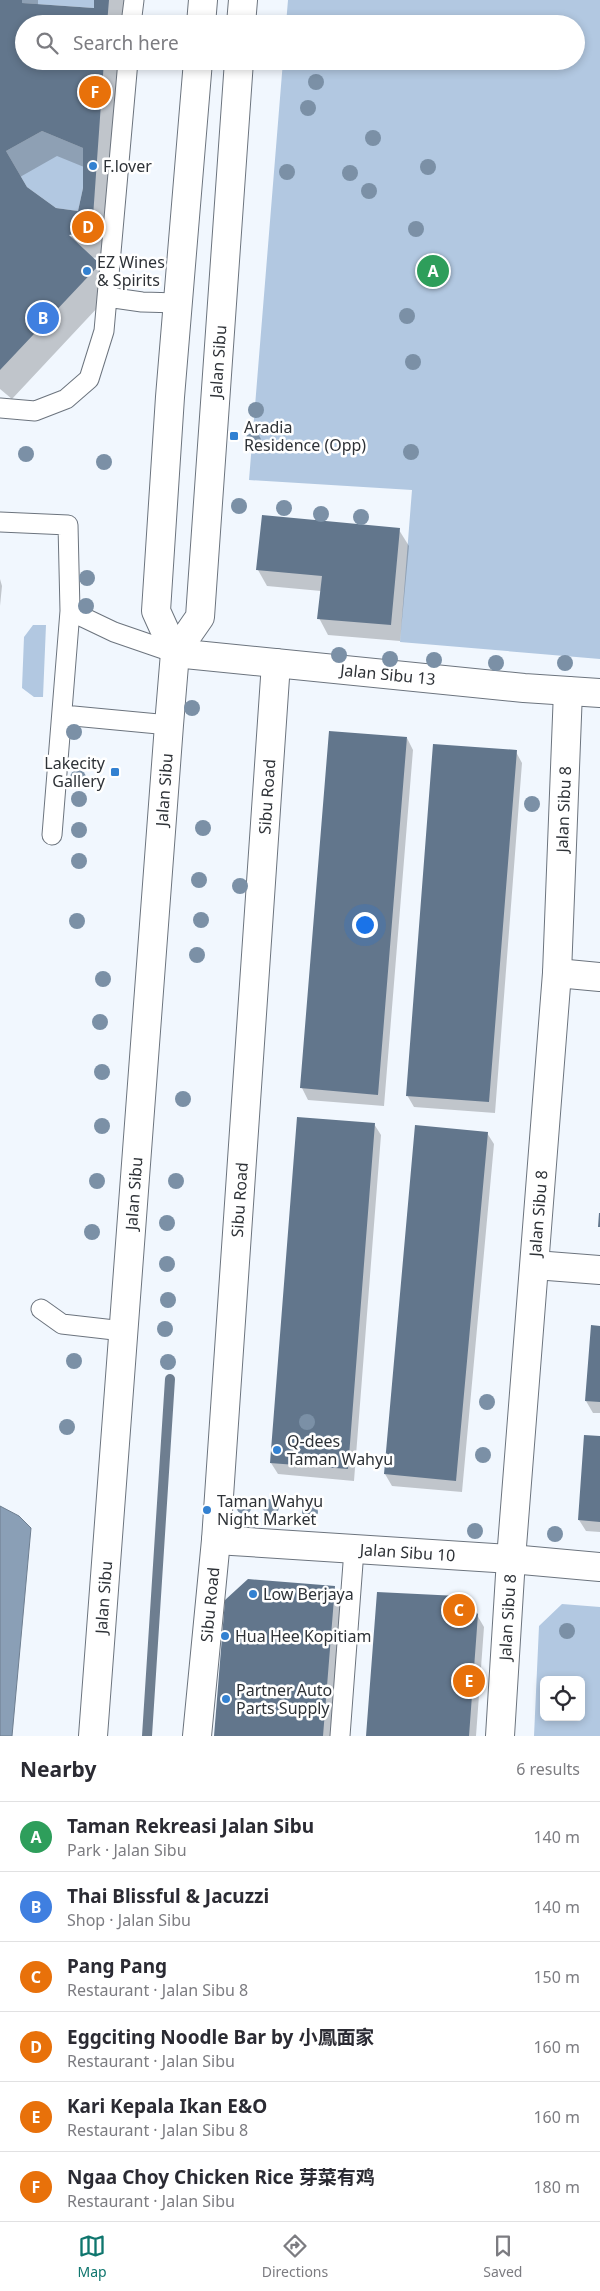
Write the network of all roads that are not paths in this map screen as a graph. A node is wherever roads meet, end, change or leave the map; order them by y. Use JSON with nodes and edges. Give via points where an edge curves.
{"nodes":[{"id":1,"x":134,"y":0,"type":"edge"},
{"id":2,"x":203,"y":0,"type":"edge"},
{"id":3,"x":243,"y":0,"type":"edge"},
{"id":4,"x":133,"y":15,"type":"edge"},
{"id":5,"x":202,"y":15,"type":"edge"},
{"id":6,"x":242,"y":15,"type":"edge"},
{"id":7,"x":127,"y":70,"type":"edge"},
{"id":8,"x":197,"y":70,"type":"edge"},
{"id":9,"x":238,"y":70,"type":"edge"},
{"id":10,"x":108,"y":298,"type":"junction"},
{"id":11,"x":178,"y":303,"type":"junction"},
{"id":12,"x":0,"y":408,"type":"edge"},
{"id":13,"x":0,"y":522,"type":"edge"},
{"id":14,"x":70,"y":611,"type":"junction"},
{"id":15,"x":175,"y":653,"type":"junction"},
{"id":16,"x":276,"y":663,"type":"junction"},
{"id":17,"x":568,"y":691,"type":"junction"},
{"id":18,"x":600,"y":693,"type":"edge"},
{"id":19,"x":63,"y":714,"type":"junction"},
{"id":20,"x":169,"y":724,"type":"junction"},
{"id":21,"x":52,"y":835,"type":"dead end"},
{"id":22,"x":557,"y":973,"type":"junction"},
{"id":23,"x":600,"y":977,"type":"edge"},
{"id":24,"x":535,"y":1265,"type":"junction"},
{"id":25,"x":600,"y":1270,"type":"edge"},
{"id":26,"x":41,"y":1309,"type":"dead end"},
{"id":27,"x":123,"y":1331,"type":"junction"},
{"id":28,"x":216,"y":1540,"type":"junction"},
{"id":29,"x":354,"y":1550,"type":"junction"},
{"id":30,"x":511,"y":1558,"type":"junction"},
{"id":31,"x":600,"y":1567,"type":"edge"},
{"id":32,"x":93,"y":1736,"type":"edge"},
{"id":33,"x":197,"y":1736,"type":"edge"},
{"id":34,"x":340,"y":1736,"type":"edge"},
{"id":35,"x":500,"y":1736,"type":"edge"}],
"edges":[{"from":1,"to":4,"type":"lane"},
{"from":2,"to":5,"type":"street"},
{"from":3,"to":6,"type":"street"},
{"from":7,"to":10,"type":"lane"},
{"from":8,"to":11,"type":"street","name":"Jalan Sibu"},
{"from":9,"to":15,"type":"street","name":"Jalan Sibu","via":[[200,617]]},
{"from":10,"to":11,"type":"lane"},
{"from":10,"to":12,"type":"lane","via":[[104,331],[89,379],[66,399],[35,411]]},
{"from":11,"to":15,"type":"street","name":"Jalan Sibu","via":[[156,611]]},
{"from":13,"to":14,"type":"lane","via":[[68,525]]},
{"from":14,"to":15,"type":"lane","via":[[114,632]]},
{"from":14,"to":19,"type":"lane"},
{"from":15,"to":16,"type":"street","name":"Jalan Sibu 13"},
{"from":15,"to":20,"type":"street","name":"Jalan Sibu"},
{"from":16,"to":17,"type":"street","name":"Jalan Sibu 13"},
{"from":16,"to":28,"type":"street","name":"Sibu Road"},
{"from":17,"to":18,"type":"street","name":"Jalan Sibu 13"},
{"from":17,"to":22,"type":"street","name":"Jalan Sibu 8"},
{"from":19,"to":20,"type":"lane"},
{"from":19,"to":21,"type":"lane"},
{"from":20,"to":27,"type":"street","name":"Jalan Sibu"},
{"from":22,"to":23,"type":"street"},
{"from":22,"to":24,"type":"street","name":"Jalan Sibu 8"},
{"from":24,"to":25,"type":"street"},
{"from":24,"to":30,"type":"street","name":"Jalan Sibu 8"},
{"from":26,"to":27,"type":"lane","via":[[62,1324]]},
{"from":27,"to":32,"type":"street","name":"Jalan Sibu"},
{"from":28,"to":29,"type":"street","name":"Jalan Sibu 10"},
{"from":28,"to":33,"type":"street","name":"Sibu Road"},
{"from":29,"to":30,"type":"street","name":"Jalan Sibu 10"},
{"from":29,"to":34,"type":"lane"},
{"from":30,"to":31,"type":"street","name":"Jalan Sibu 10"},
{"from":30,"to":35,"type":"street","name":"Jalan Sibu 8"}]}
